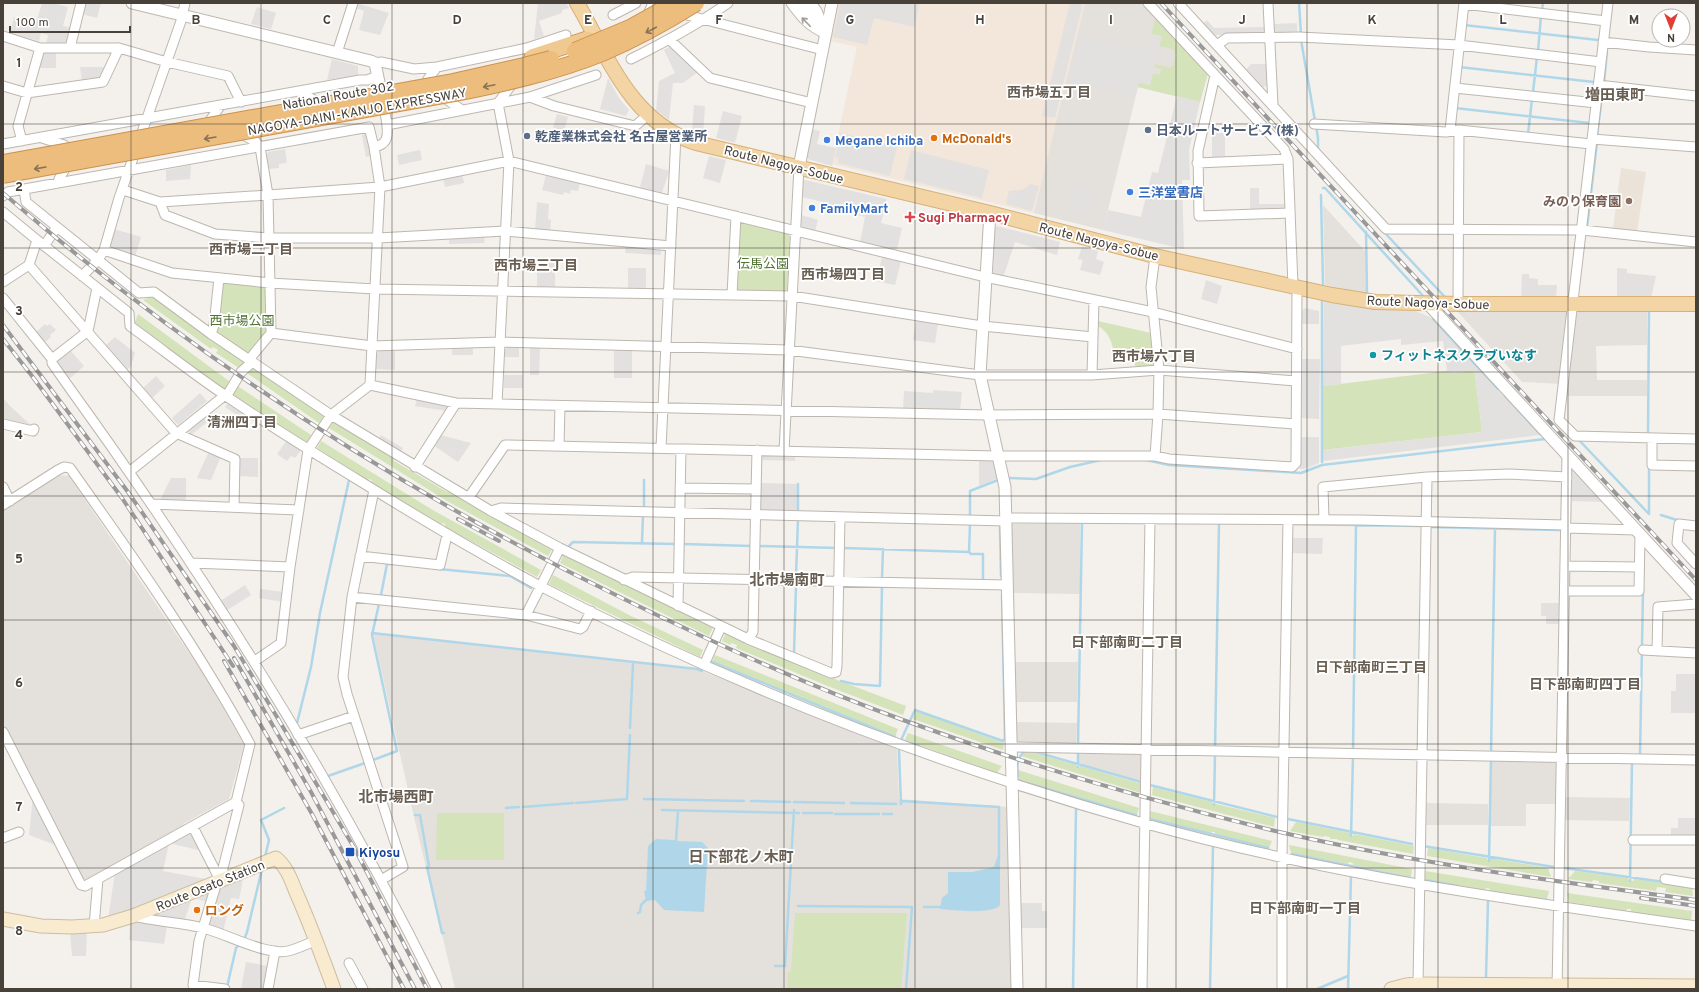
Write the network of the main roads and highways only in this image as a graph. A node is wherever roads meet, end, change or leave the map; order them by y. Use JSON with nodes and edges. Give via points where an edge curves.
{"nodes":[{"id":1,"x":577,"y":3,"type":"edge"},
{"id":2,"x":675,"y":3,"type":"edge"},
{"id":3,"x":696,"y":3,"type":"edge"},
{"id":4,"x":656,"y":6,"type":"edge"},
{"id":5,"x":596,"y":36,"type":"junction"},
{"id":6,"x":4,"y":148,"type":"edge"},
{"id":7,"x":3,"y":163,"type":"edge"},
{"id":8,"x":3,"y":175,"type":"edge"},
{"id":9,"x":1696,"y":304,"type":"edge"},
{"id":10,"x":3,"y":918,"type":"edge"},
{"id":11,"x":1696,"y":986,"type":"edge"},
{"id":12,"x":1471,"y":987,"type":"edge"},
{"id":13,"x":1557,"y":987,"type":"edge"},
{"id":14,"x":334,"y":989,"type":"edge"},
{"id":15,"x":1391,"y":989,"type":"edge"}],
"edges":[{"from":1,"to":5,"type":"main road","name":"Route Nagoya-Sobue"},
{"from":2,"to":7,"type":"highway","name":"NAGOYA-DAINI-KANJO EXPRESSWAY","bridge":true,"via":[[630,28],[595,43],[517,68],[453,82]]},
{"from":3,"to":8,"type":"highway","name":"NAGOYA-DAINI-KANJO EXPRESSWAY","one_way":true,"bridge":true,"via":[[662,24],[602,53],[529,77],[455,93]]},
{"from":4,"to":5,"type":"highway","name":"National Route 302"},
{"from":5,"to":6,"type":"highway","name":"National Route 302","via":[[532,57],[506,58],[424,80],[379,82],[314,100],[212,119],[146,124],[64,145]]},
{"from":5,"to":9,"type":"main road","name":"Route Nagoya-Sobue","via":[[633,98],[648,115],[676,136],[1155,256],[1375,302]]},
{"from":10,"to":14,"type":"main road","name":"Route Osato Station","via":[[41,926],[103,925],[133,916],[276,858],[285,866],[317,940]]},
{"from":11,"to":13,"type":"main road"},
{"from":12,"to":13,"type":"main road"},
{"from":12,"to":15,"type":"main road","via":[[1406,984]]}]}
